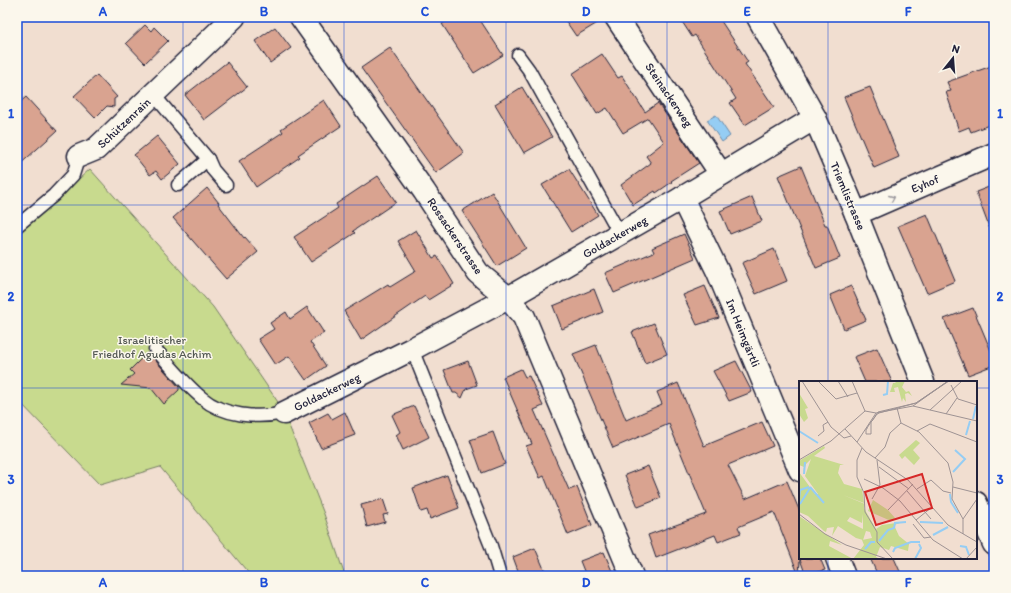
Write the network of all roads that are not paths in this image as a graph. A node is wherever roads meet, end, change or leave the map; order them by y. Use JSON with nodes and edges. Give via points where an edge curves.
{"nodes":[{"id":1,"x":234,"y":17,"type":"edge"},
{"id":2,"x":301,"y":17,"type":"edge"},
{"id":3,"x":616,"y":17,"type":"edge"},
{"id":4,"x":758,"y":17,"type":"edge"},
{"id":5,"x":518,"y":55,"type":"dead end"},
{"id":6,"x":154,"y":95,"type":"junction"},
{"id":7,"x":815,"y":118,"type":"junction"},
{"id":8,"x":994,"y":154,"type":"edge"},
{"id":9,"x":79,"y":156,"type":"joint"},
{"id":10,"x":208,"y":159,"type":"junction"},
{"id":11,"x":721,"y":174,"type":"junction"},
{"id":12,"x":178,"y":185,"type":"dead end"},
{"id":13,"x":226,"y":185,"type":"dead end"},
{"id":14,"x":682,"y":198,"type":"junction"},
{"id":15,"x":856,"y":214,"type":"junction"},
{"id":16,"x":17,"y":226,"type":"edge"},
{"id":17,"x":620,"y":234,"type":"junction"},
{"id":18,"x":508,"y":298,"type":"junction"},
{"id":19,"x":155,"y":348,"type":"dead end"},
{"id":20,"x":412,"y":349,"type":"junction"},
{"id":21,"x":923,"y":381,"type":"edge"},
{"id":22,"x":284,"y":413,"type":"joint"},
{"id":23,"x":799,"y":468,"type":"edge"},
{"id":24,"x":977,"y":505,"type":"edge"},
{"id":25,"x":994,"y":544,"type":"edge"},
{"id":26,"x":837,"y":559,"type":"edge"},
{"id":27,"x":500,"y":576,"type":"edge"},
{"id":28,"x":632,"y":576,"type":"edge"},
{"id":29,"x":844,"y":576,"type":"edge"}],
"edges":[{"from":1,"to":6,"type":"street","name":"Schützenrain"},
{"from":2,"to":18,"type":"street","name":"Rossackerstrasse","via":[[424,190],[478,273]]},
{"from":3,"to":11,"type":"street","name":"Steinackerweg"},
{"from":4,"to":7,"type":"street","name":"Triemlistrasse"},
{"from":5,"to":17,"type":"lane"},
{"from":6,"to":9,"type":"street","name":"Schützenrain","via":[[96,149]]},
{"from":6,"to":10,"type":"lane"},
{"from":7,"to":11,"type":"street","name":"Goldackerweg"},
{"from":7,"to":15,"type":"street","name":"Triemlistrasse"},
{"from":15,"to":8,"type":"street","name":"Eyhof","one_way":true},
{"from":9,"to":16,"type":"lane","name":"Schützenrain","via":[[73,175]]},
{"from":10,"to":12,"type":"lane"},
{"from":10,"to":13,"type":"lane","via":[[213,170]]},
{"from":11,"to":14,"type":"street","name":"Goldackerweg"},
{"from":14,"to":17,"type":"street","name":"Goldackerweg"},
{"from":14,"to":23,"type":"street","name":"Im Heimgärtli","via":[[718,272]]},
{"from":15,"to":21,"type":"street","name":"Triemlistrasse"},
{"from":17,"to":18,"type":"street","name":"Goldackerweg"},
{"from":18,"to":20,"type":"street","name":"Goldackerweg"},
{"from":18,"to":28,"type":"street","name":"Rossackerstrasse","via":[[524,317]]},
{"from":19,"to":22,"type":"lane","via":[[202,398],[214,405],[252,416]]},
{"from":20,"to":22,"type":"street","name":"Goldackerweg"},
{"from":20,"to":27,"type":"lane","via":[[491,546]]},
{"from":24,"to":25,"type":"street"},
{"from":26,"to":29,"type":"street"}]}
